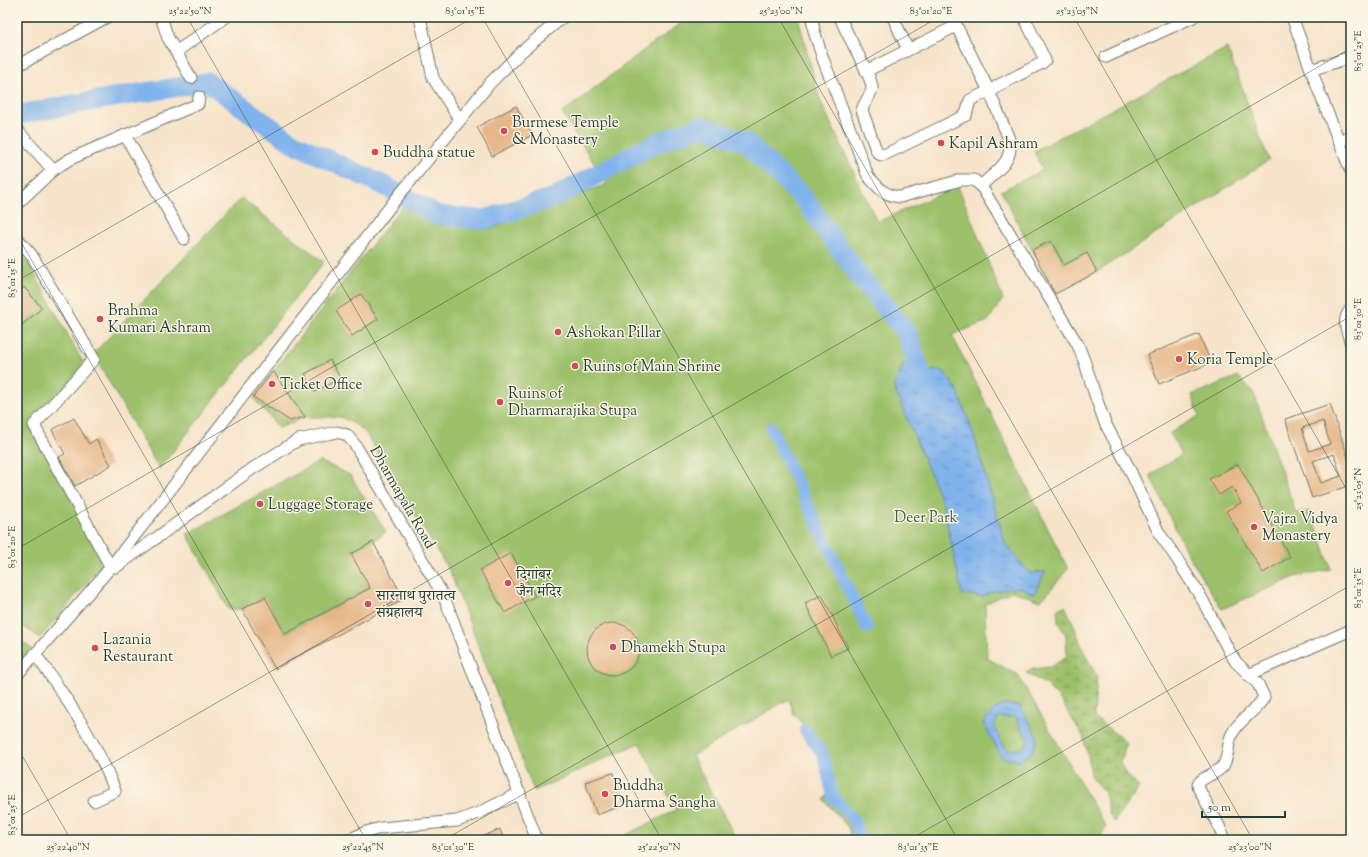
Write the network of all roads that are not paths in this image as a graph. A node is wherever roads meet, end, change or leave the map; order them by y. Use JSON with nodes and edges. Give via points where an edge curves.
{"nodes":[{"id":1,"x":107,"y":17,"type":"edge"},
{"id":2,"x":161,"y":17,"type":"edge"},
{"id":3,"x":226,"y":17,"type":"edge"},
{"id":4,"x":420,"y":17,"type":"edge"},
{"id":5,"x":563,"y":17,"type":"edge"},
{"id":6,"x":812,"y":17,"type":"edge"},
{"id":7,"x":840,"y":17,"type":"edge"},
{"id":8,"x":893,"y":17,"type":"edge"},
{"id":9,"x":1024,"y":17,"type":"edge"},
{"id":10,"x":1194,"y":17,"type":"edge"},
{"id":11,"x":1292,"y":17,"type":"edge"},
{"id":12,"x":954,"y":21,"type":"edge"},
{"id":13,"x":908,"y":50,"type":"junction"},
{"id":14,"x":176,"y":51,"type":"junction"},
{"id":15,"x":1106,"y":57,"type":"dead end"},
{"id":16,"x":1351,"y":57,"type":"edge"},
{"id":17,"x":17,"y":66,"type":"edge"},
{"id":18,"x":1311,"y":70,"type":"junction"},
{"id":19,"x":866,"y":71,"type":"junction"},
{"id":20,"x":191,"y":78,"type":"dead end"},
{"id":21,"x":989,"y":92,"type":"junction"},
{"id":22,"x":199,"y":97,"type":"dead end"},
{"id":23,"x":460,"y":120,"type":"junction"},
{"id":24,"x":17,"y":130,"type":"edge"},
{"id":25,"x":125,"y":135,"type":"junction"},
{"id":26,"x":1351,"y":136,"type":"edge"},
{"id":27,"x":1339,"y":141,"type":"junction"},
{"id":28,"x":53,"y":170,"type":"junction"},
{"id":29,"x":1351,"y":171,"type":"edge"},
{"id":30,"x":981,"y":186,"type":"junction"},
{"id":31,"x":17,"y":204,"type":"edge"},
{"id":32,"x":17,"y":238,"type":"edge"},
{"id":33,"x":184,"y":239,"type":"dead end"},
{"id":34,"x":1351,"y":309,"type":"edge"},
{"id":35,"x":1351,"y":343,"type":"edge"},
{"id":36,"x":108,"y":571,"type":"junction"},
{"id":37,"x":1351,"y":630,"type":"edge"},
{"id":38,"x":35,"y":654,"type":"junction"},
{"id":39,"x":17,"y":675,"type":"edge"},
{"id":40,"x":1248,"y":675,"type":"junction"},
{"id":41,"x":520,"y":793,"type":"junction"},
{"id":42,"x":94,"y":801,"type":"dead end"},
{"id":43,"x":348,"y":840,"type":"edge"},
{"id":44,"x":537,"y":840,"type":"edge"},
{"id":45,"x":1224,"y":840,"type":"edge"}],
"edges":[{"from":1,"to":17,"type":"street"},
{"from":2,"to":14,"type":"street","via":[[168,38]]},
{"from":3,"to":14,"type":"street"},
{"from":4,"to":23,"type":"street","via":[[433,78]]},
{"from":5,"to":23,"type":"street","via":[[521,52],[490,83]]},
{"from":6,"to":30,"type":"street","via":[[823,59],[868,176],[882,192],[900,197],[961,180],[974,180]]},
{"from":7,"to":19,"type":"street"},
{"from":8,"to":13,"type":"street"},
{"from":9,"to":21,"type":"street","via":[[1045,60]]},
{"from":10,"to":15,"type":"street"},
{"from":11,"to":18,"type":"street"},
{"from":12,"to":13,"type":"street"},
{"from":12,"to":21,"type":"street"},
{"from":13,"to":19,"type":"street"},
{"from":14,"to":20,"type":"street"},
{"from":16,"to":18,"type":"street"},
{"from":18,"to":27,"type":"street"},
{"from":19,"to":21,"type":"street","via":[[872,85],[862,110],[875,148],[881,155],[966,115],[970,100]]},
{"from":21,"to":30,"type":"street","via":[[1011,146],[1008,159]]},
{"from":22,"to":25,"type":"street","via":[[198,104]]},
{"from":23,"to":36,"type":"street"},
{"from":24,"to":28,"type":"street"},
{"from":25,"to":28,"type":"street","via":[[70,159]]},
{"from":25,"to":33,"type":"street"},
{"from":26,"to":27,"type":"street"},
{"from":27,"to":29,"type":"street"},
{"from":28,"to":31,"type":"street"},
{"from":30,"to":40,"type":"street","via":[[1078,345],[1105,423],[1159,533],[1202,599],[1229,651]]},
{"from":32,"to":36,"type":"street","via":[[31,254],[94,360],[34,425]]},
{"from":34,"to":35,"type":"street","via":[[1345,318]]},
{"from":36,"to":38,"type":"street"},
{"from":36,"to":41,"type":"street","name":"Dharmapala Road","via":[[252,469],[298,440],[337,432],[347,435],[356,446],[444,597]]},
{"from":37,"to":40,"type":"street"},
{"from":38,"to":39,"type":"street"},
{"from":38,"to":42,"type":"street","via":[[62,691],[107,769],[115,791]]},
{"from":40,"to":45,"type":"street","via":[[1258,684],[1264,697],[1232,733],[1223,766],[1200,780],[1198,784]]},
{"from":41,"to":43,"type":"street","via":[[457,821],[381,828]]},
{"from":41,"to":44,"type":"street","name":"Dharmapala Road"}]}
